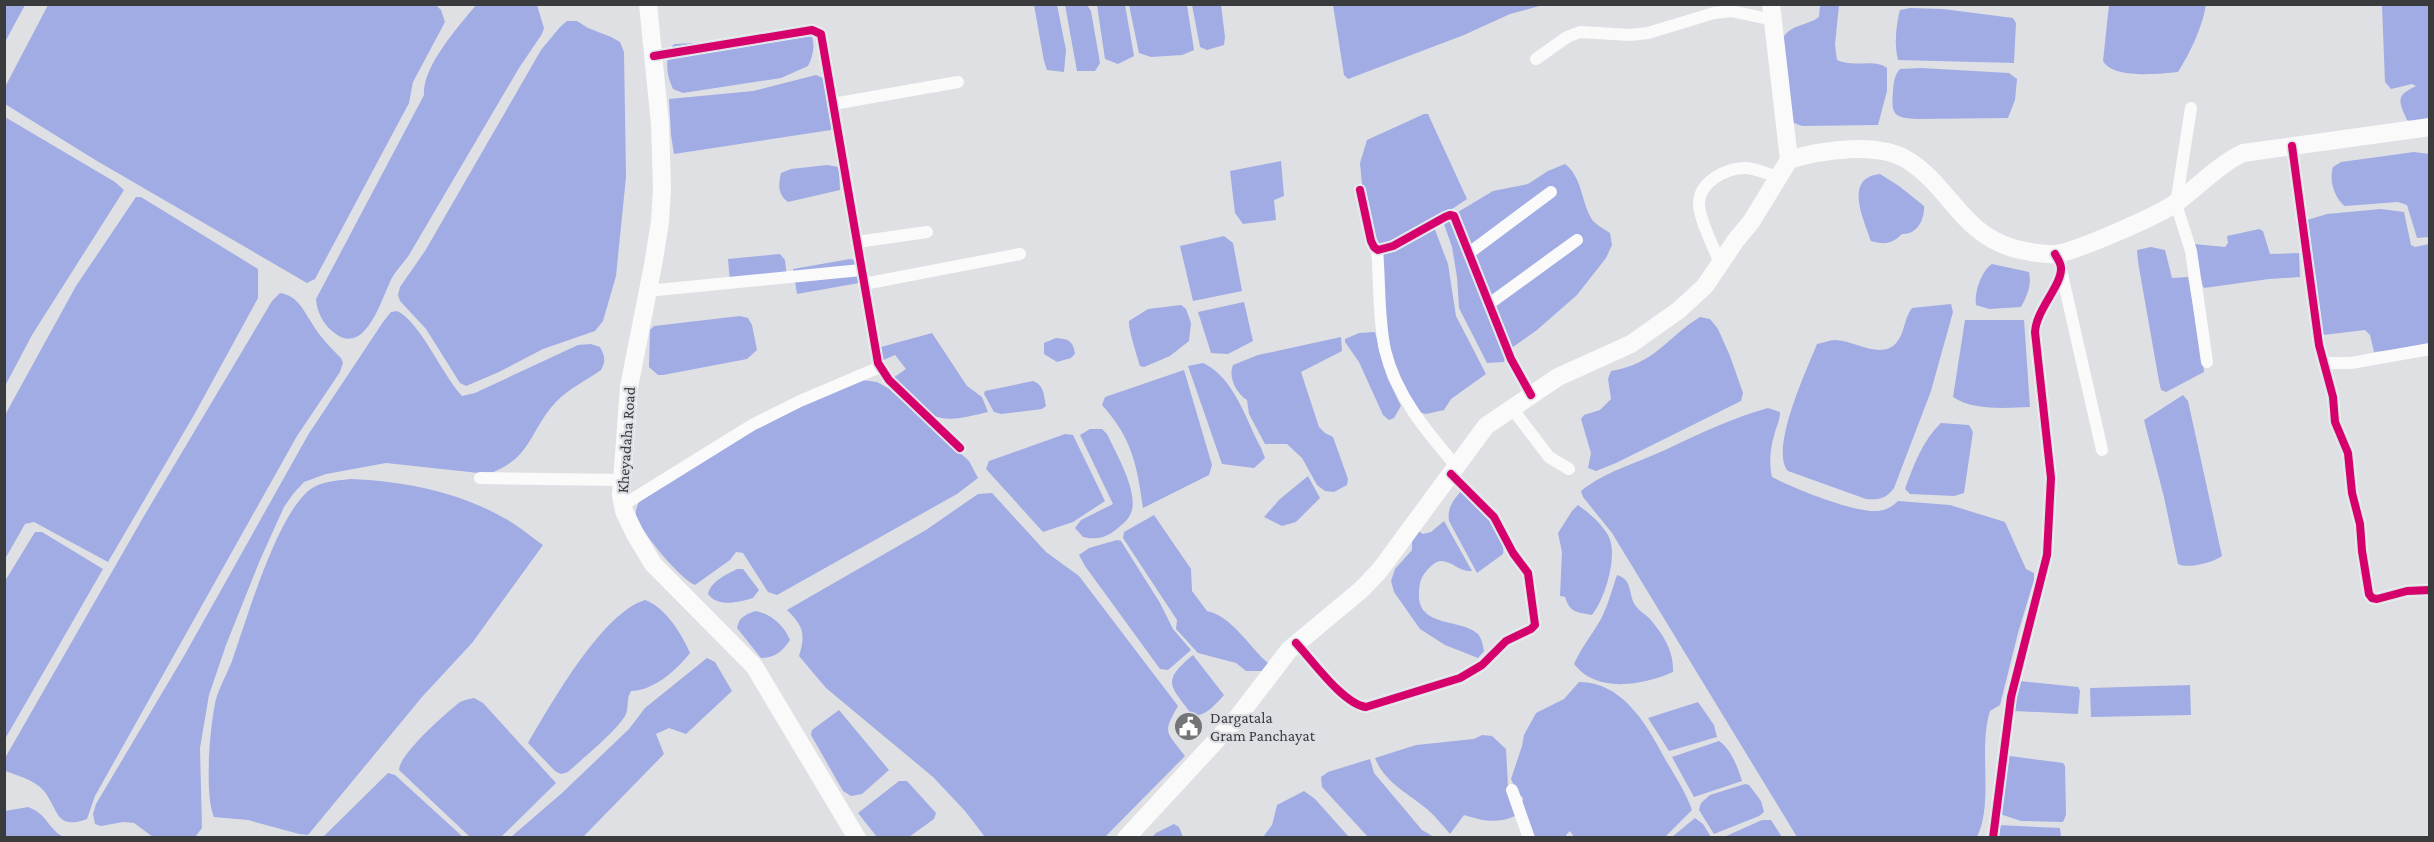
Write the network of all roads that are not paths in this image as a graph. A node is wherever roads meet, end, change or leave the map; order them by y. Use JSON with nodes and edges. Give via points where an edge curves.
{"nodes":[{"id":1,"x":648,"y":4,"type":"edge"},
{"id":2,"x":1772,"y":12,"type":"edge"},
{"id":3,"x":654,"y":56,"type":"junction"},
{"id":4,"x":1536,"y":59,"type":"dead end"},
{"id":5,"x":958,"y":82,"type":"dead end"},
{"id":6,"x":833,"y":104,"type":"junction"},
{"id":7,"x":2191,"y":108,"type":"dead end"},
{"id":8,"x":2430,"y":127,"type":"edge"},
{"id":9,"x":2292,"y":146,"type":"junction"},
{"id":10,"x":1789,"y":160,"type":"junction"},
{"id":11,"x":1778,"y":177,"type":"junction"},
{"id":12,"x":1360,"y":190,"type":"dead end"},
{"id":13,"x":1551,"y":192,"type":"dead end"},
{"id":14,"x":2176,"y":204,"type":"junction"},
{"id":15,"x":927,"y":232,"type":"dead end"},
{"id":16,"x":1577,"y":240,"type":"dead end"},
{"id":17,"x":857,"y":242,"type":"junction"},
{"id":18,"x":1377,"y":249,"type":"junction"},
{"id":19,"x":1469,"y":253,"type":"junction"},
{"id":20,"x":1020,"y":254,"type":"dead end"},
{"id":21,"x":2058,"y":261,"type":"junction"},
{"id":22,"x":1720,"y":263,"type":"junction"},
{"id":23,"x":861,"y":270,"type":"junction"},
{"id":24,"x":864,"y":284,"type":"junction"},
{"id":25,"x":647,"y":291,"type":"junction"},
{"id":26,"x":1489,"y":304,"type":"junction"},
{"id":27,"x":2430,"y":349,"type":"edge"},
{"id":28,"x":2207,"y":362,"type":"dead end"},
{"id":29,"x":2324,"y":363,"type":"junction"},
{"id":30,"x":880,"y":367,"type":"junction"},
{"id":31,"x":1531,"y":395,"type":"junction"},
{"id":32,"x":1511,"y":407,"type":"junction"},
{"id":33,"x":960,"y":448,"type":"dead end"},
{"id":34,"x":2102,"y":450,"type":"dead end"},
{"id":35,"x":1569,"y":469,"type":"dead end"},
{"id":36,"x":1454,"y":471,"type":"junction"},
{"id":37,"x":480,"y":478,"type":"dead end"},
{"id":38,"x":622,"y":480,"type":"junction"},
{"id":39,"x":623,"y":505,"type":"junction"},
{"id":40,"x":2430,"y":590,"type":"edge"},
{"id":41,"x":1296,"y":643,"type":"junction"},
{"id":42,"x":1512,"y":789,"type":"dead end"},
{"id":43,"x":857,"y":837,"type":"edge"},
{"id":44,"x":1126,"y":837,"type":"edge"},
{"id":45,"x":1529,"y":837,"type":"edge"},
{"id":46,"x":1994,"y":837,"type":"edge"}],
"edges":[{"from":1,"to":3,"type":"main road","name":"Kheyadaha Road"},
{"from":2,"to":4,"type":"street","via":[[1714,13],[1630,35],[1580,32]]},
{"from":2,"to":10,"type":"main road"},
{"from":3,"to":6,"type":"street","via":[[818,31],[824,43]]},
{"from":3,"to":25,"type":"main road","name":"Kheyadaha Road","via":[[662,188]]},
{"from":5,"to":6,"type":"street"},
{"from":6,"to":17,"type":"street"},
{"from":7,"to":14,"type":"street"},
{"from":8,"to":9,"type":"main road"},
{"from":9,"to":14,"type":"main road","via":[[2232,158]]},
{"from":9,"to":29,"type":"street","via":[[2304,248]]},
{"from":10,"to":11,"type":"main road"},
{"from":10,"to":21,"type":"main road","via":[[1852,149],[1887,152],[1908,160],[1971,225],[1992,240]]},
{"from":11,"to":22,"type":"main road"},
{"from":11,"to":22,"type":"street","via":[[1741,168],[1722,174],[1707,185],[1699,207]]},
{"from":12,"to":18,"type":"street","via":[[1371,241]]},
{"from":13,"to":19,"type":"street"},
{"from":14,"to":21,"type":"main road"},
{"from":14,"to":28,"type":"street","via":[[2191,251]]},
{"from":15,"to":17,"type":"street"},
{"from":16,"to":26,"type":"street"},
{"from":17,"to":23,"type":"street"},
{"from":18,"to":19,"type":"street","via":[[1393,246],[1450,215],[1456,220]]},
{"from":18,"to":36,"type":"street","via":[[1384,344],[1392,372],[1408,404]]},
{"from":19,"to":26,"type":"street"},
{"from":20,"to":24,"type":"street"},
{"from":21,"to":34,"type":"street"},
{"from":21,"to":46,"type":"street","via":[[2059,277],[2035,324],[2051,478],[2047,555],[2011,697]]},
{"from":22,"to":31,"type":"main road","via":[[1705,286],[1631,344],[1558,377]]},
{"from":23,"to":24,"type":"street"},
{"from":23,"to":25,"type":"street"},
{"from":24,"to":30,"type":"street"},
{"from":25,"to":38,"type":"main road","name":"Kheyadaha Road","via":[[629,387]]},
{"from":26,"to":31,"type":"street","via":[[1511,359]]},
{"from":27,"to":29,"type":"street","via":[[2351,363]]},
{"from":29,"to":40,"type":"street","via":[[2337,429],[2348,453],[2369,594],[2377,599]]},
{"from":30,"to":33,"type":"street","via":[[920,412]]},
{"from":30,"to":39,"type":"street","via":[[752,425]]},
{"from":31,"to":32,"type":"main road"},
{"from":32,"to":35,"type":"street","via":[[1549,457]]},
{"from":32,"to":36,"type":"main road","via":[[1486,426]]},
{"from":36,"to":41,"type":"main road","via":[[1380,570]]},
{"from":36,"to":41,"type":"street","via":[[1494,517],[1528,573],[1535,625],[1506,641],[1482,665],[1460,678],[1366,707],[1347,698]]},
{"from":37,"to":38,"type":"street"},
{"from":38,"to":39,"type":"main road","name":"Kheyadaha Road"},
{"from":39,"to":43,"type":"main road","name":"Kheyadaha Road","via":[[634,534],[653,564],[754,666]]},
{"from":41,"to":44,"type":"main road","via":[[1237,718]]},
{"from":42,"to":45,"type":"street"}]}
